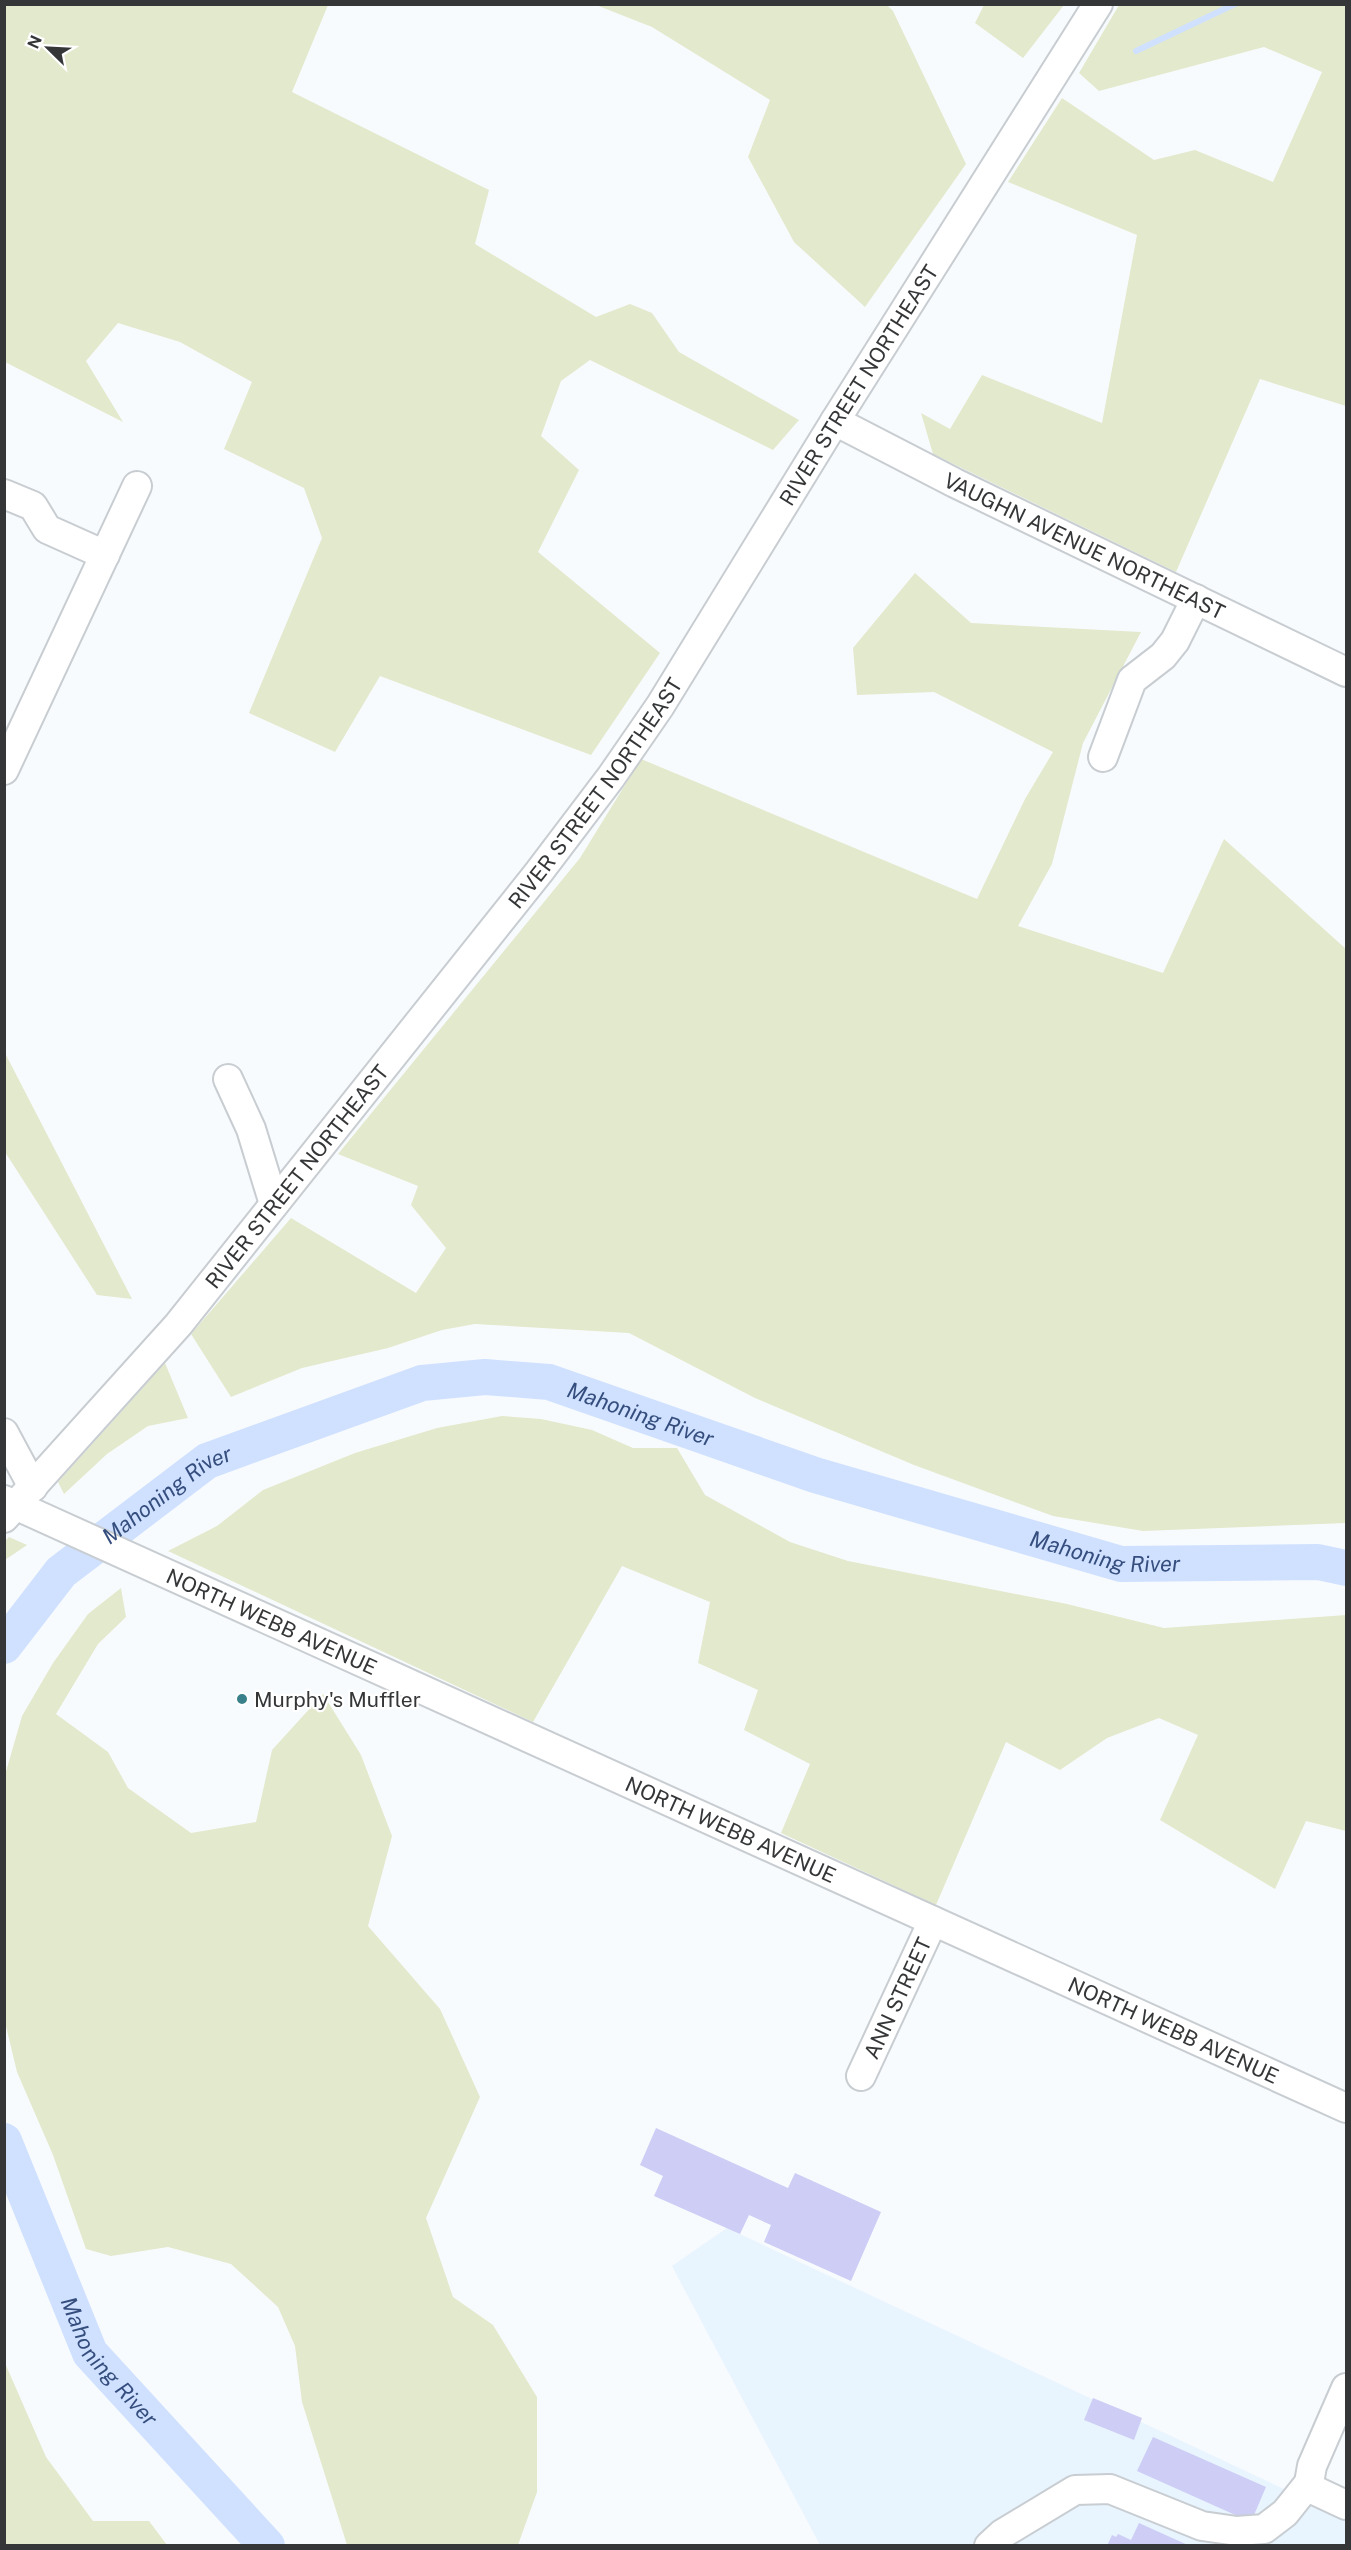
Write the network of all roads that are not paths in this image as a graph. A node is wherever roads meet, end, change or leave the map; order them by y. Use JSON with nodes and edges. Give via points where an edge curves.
{"nodes":[{"id":1,"x":1098,"y":4,"type":"edge"},
{"id":2,"x":835,"y":421,"type":"junction"},
{"id":3,"x":137,"y":486,"type":"dead end"},
{"id":4,"x":4,"y":494,"type":"edge"},
{"id":5,"x":105,"y":555,"type":"junction"},
{"id":6,"x":1196,"y":599,"type":"junction"},
{"id":7,"x":1341,"y":669,"type":"edge"},
{"id":8,"x":1103,"y":757,"type":"dead end"},
{"id":9,"x":9,"y":759,"type":"edge"},
{"id":10,"x":228,"y":1079,"type":"dead end"},
{"id":11,"x":274,"y":1204,"type":"junction"},
{"id":12,"x":4,"y":1433,"type":"edge"},
{"id":13,"x":14,"y":1503,"type":"edge"},
{"id":14,"x":933,"y":1921,"type":"junction"},
{"id":15,"x":861,"y":2076,"type":"dead end"},
{"id":16,"x":1347,"y":2108,"type":"edge"},
{"id":17,"x":1347,"y":2388,"type":"edge"},
{"id":18,"x":1309,"y":2483,"type":"junction"},
{"id":19,"x":1347,"y":2505,"type":"edge"},
{"id":20,"x":989,"y":2546,"type":"edge"}],
"edges":[{"from":1,"to":2,"type":"street","name":"RIVER STREET NORTHEAST"},
{"from":2,"to":6,"type":"street","name":"VAUGHN AVENUE NORTHEAST"},
{"from":2,"to":11,"type":"street","name":"RIVER STREET NORTHEAST","via":[[672,686],[611,777]]},
{"from":3,"to":5,"type":"street"},
{"from":4,"to":5,"type":"street","via":[[33,507],[47,529]]},
{"from":5,"to":9,"type":"street"},
{"from":6,"to":7,"type":"street","name":"VAUGHN AVENUE NORTHEAST"},
{"from":6,"to":8,"type":"street","via":[[1163,656],[1132,680]]},
{"from":10,"to":11,"type":"street","via":[[250,1128]]},
{"from":11,"to":13,"type":"street","name":"RIVER STREET NORTHEAST","via":[[178,1325]]},
{"from":12,"to":13,"type":"street"},
{"from":13,"to":14,"type":"street","name":"NORTH WEBB AVENUE"},
{"from":14,"to":15,"type":"street","name":"ANN STREET"},
{"from":14,"to":16,"type":"street","name":"NORTH WEBB AVENUE"},
{"from":17,"to":18,"type":"street","via":[[1312,2466]]},
{"from":18,"to":19,"type":"street","via":[[1316,2491]]},
{"from":18,"to":20,"type":"street","via":[[1285,2513],[1264,2529],[1237,2531],[1202,2526],[1110,2489],[1076,2490],[1002,2534]]}]}
